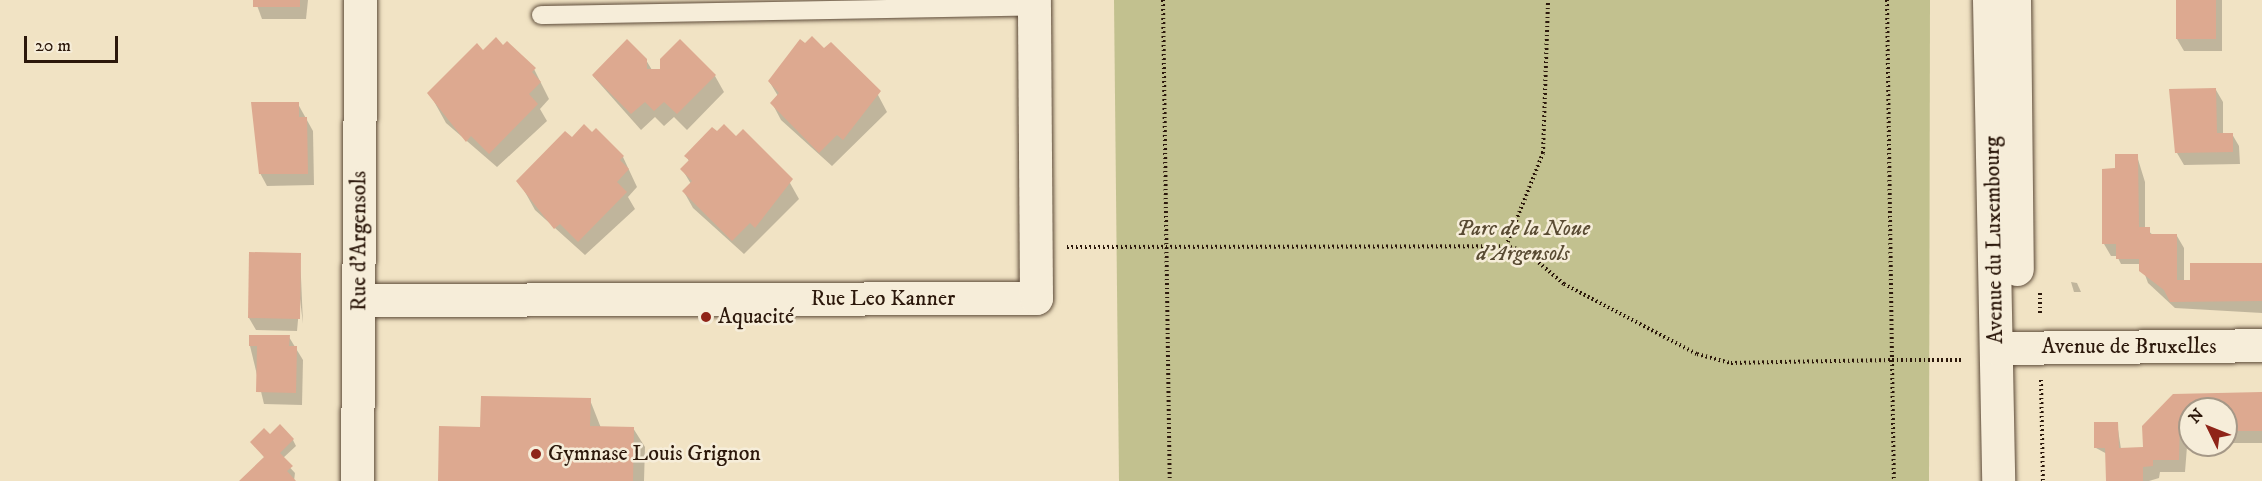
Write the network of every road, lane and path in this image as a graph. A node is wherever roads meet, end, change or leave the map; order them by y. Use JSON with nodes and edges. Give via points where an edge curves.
{"nodes":[{"id":1,"x":360,"y":0,"type":"edge"},
{"id":2,"x":1163,"y":0,"type":"edge"},
{"id":3,"x":1548,"y":0,"type":"edge"},
{"id":4,"x":1887,"y":0,"type":"edge"},
{"id":5,"x":1989,"y":0,"type":"edge"},
{"id":6,"x":2014,"y":0,"type":"edge"},
{"id":7,"x":1034,"y":3,"type":"edge"},
{"id":8,"x":541,"y":15,"type":"dead end"},
{"id":9,"x":1506,"y":246,"type":"junction"},
{"id":10,"x":1035,"y":247,"type":"junction"},
{"id":11,"x":1166,"y":247,"type":"junction"},
{"id":12,"x":359,"y":300,"type":"junction"},
{"id":13,"x":2262,"y":345,"type":"edge"},
{"id":14,"x":2004,"y":352,"type":"junction"},
{"id":15,"x":1892,"y":360,"type":"junction"},
{"id":16,"x":357,"y":481,"type":"edge"},
{"id":17,"x":1170,"y":481,"type":"edge"},
{"id":18,"x":1894,"y":481,"type":"edge"},
{"id":19,"x":1998,"y":481,"type":"edge"},
{"id":20,"x":2019,"y":481,"type":"edge"}],
"edges":[{"from":1,"to":12,"type":"street","name":"Rue d'Argensols"},
{"from":2,"to":11,"type":"path"},
{"from":3,"to":9,"type":"path","via":[[1543,153]]},
{"from":4,"to":15,"type":"path"},
{"from":5,"to":14,"type":"street","name":"Avenue du Luxembourg"},
{"from":6,"to":14,"type":"street","name":"Avenue du Luxembourg"},
{"from":7,"to":8,"type":"lane"},
{"from":7,"to":10,"type":"street","name":"Rue Leo Kanner"},
{"from":9,"to":11,"type":"path"},
{"from":9,"to":15,"type":"path","via":[[1525,251],[1564,284],[1697,354],[1731,363]]},
{"from":10,"to":11,"type":"path"},
{"from":10,"to":12,"type":"street","name":"Rue Leo Kanner","via":[[1036,298]]},
{"from":11,"to":17,"type":"path"},
{"from":12,"to":16,"type":"street","name":"Rue d'Argensols"},
{"from":13,"to":14,"type":"street","name":"Avenue de Bruxelles"},
{"from":14,"to":15,"type":"path"},
{"from":14,"to":19,"type":"street","name":"Avenue du Luxembourg"},
{"from":14,"to":20,"type":"street","name":"Avenue du Luxembourg"},
{"from":15,"to":18,"type":"path"}]}
